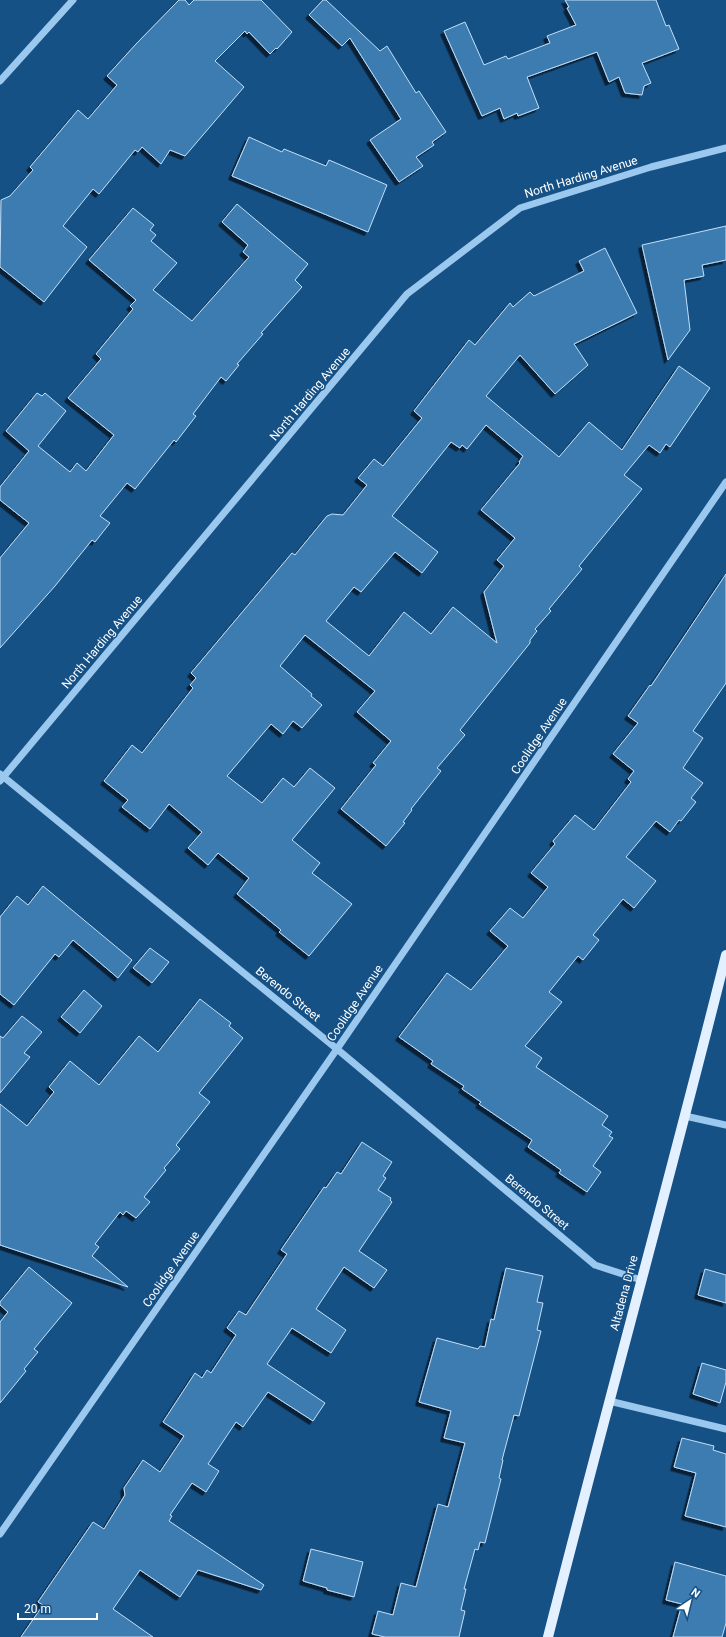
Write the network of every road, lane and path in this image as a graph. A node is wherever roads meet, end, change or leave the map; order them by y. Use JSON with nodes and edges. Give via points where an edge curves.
{"nodes":[{"id":1,"x":73,"y":0,"type":"edge"},
{"id":2,"x":0,"y":80,"type":"edge"},
{"id":3,"x":726,"y":148,"type":"edge"},
{"id":4,"x":726,"y":482,"type":"edge"},
{"id":5,"x":1,"y":777,"type":"edge"},
{"id":6,"x":726,"y":955,"type":"edge"},
{"id":7,"x":337,"y":1049,"type":"junction"},
{"id":8,"x":685,"y":1116,"type":"junction"},
{"id":9,"x":726,"y":1125,"type":"edge"},
{"id":10,"x":641,"y":1280,"type":"junction"},
{"id":11,"x":609,"y":1401,"type":"junction"},
{"id":12,"x":726,"y":1429,"type":"edge"},
{"id":13,"x":0,"y":1534,"type":"edge"},
{"id":14,"x":548,"y":1637,"type":"edge"}],
"edges":[{"from":1,"to":2,"type":"street"},
{"from":3,"to":5,"type":"street","name":"North Harding Avenue","via":[[651,167],[520,208],[407,294]]},
{"from":4,"to":7,"type":"street","name":"Coolidge Avenue"},
{"from":5,"to":7,"type":"street","name":"Berendo Street"},
{"from":6,"to":8,"type":"main road","name":"Altadena Drive"},
{"from":7,"to":10,"type":"street","name":"Berendo Street","via":[[595,1265]]},
{"from":7,"to":13,"type":"street","name":"Coolidge Avenue"},
{"from":8,"to":9,"type":"street"},
{"from":8,"to":10,"type":"main road","name":"Altadena Drive"},
{"from":10,"to":11,"type":"main road","name":"Altadena Drive"},
{"from":11,"to":12,"type":"street"},
{"from":11,"to":14,"type":"main road","name":"Altadena Drive"}]}
